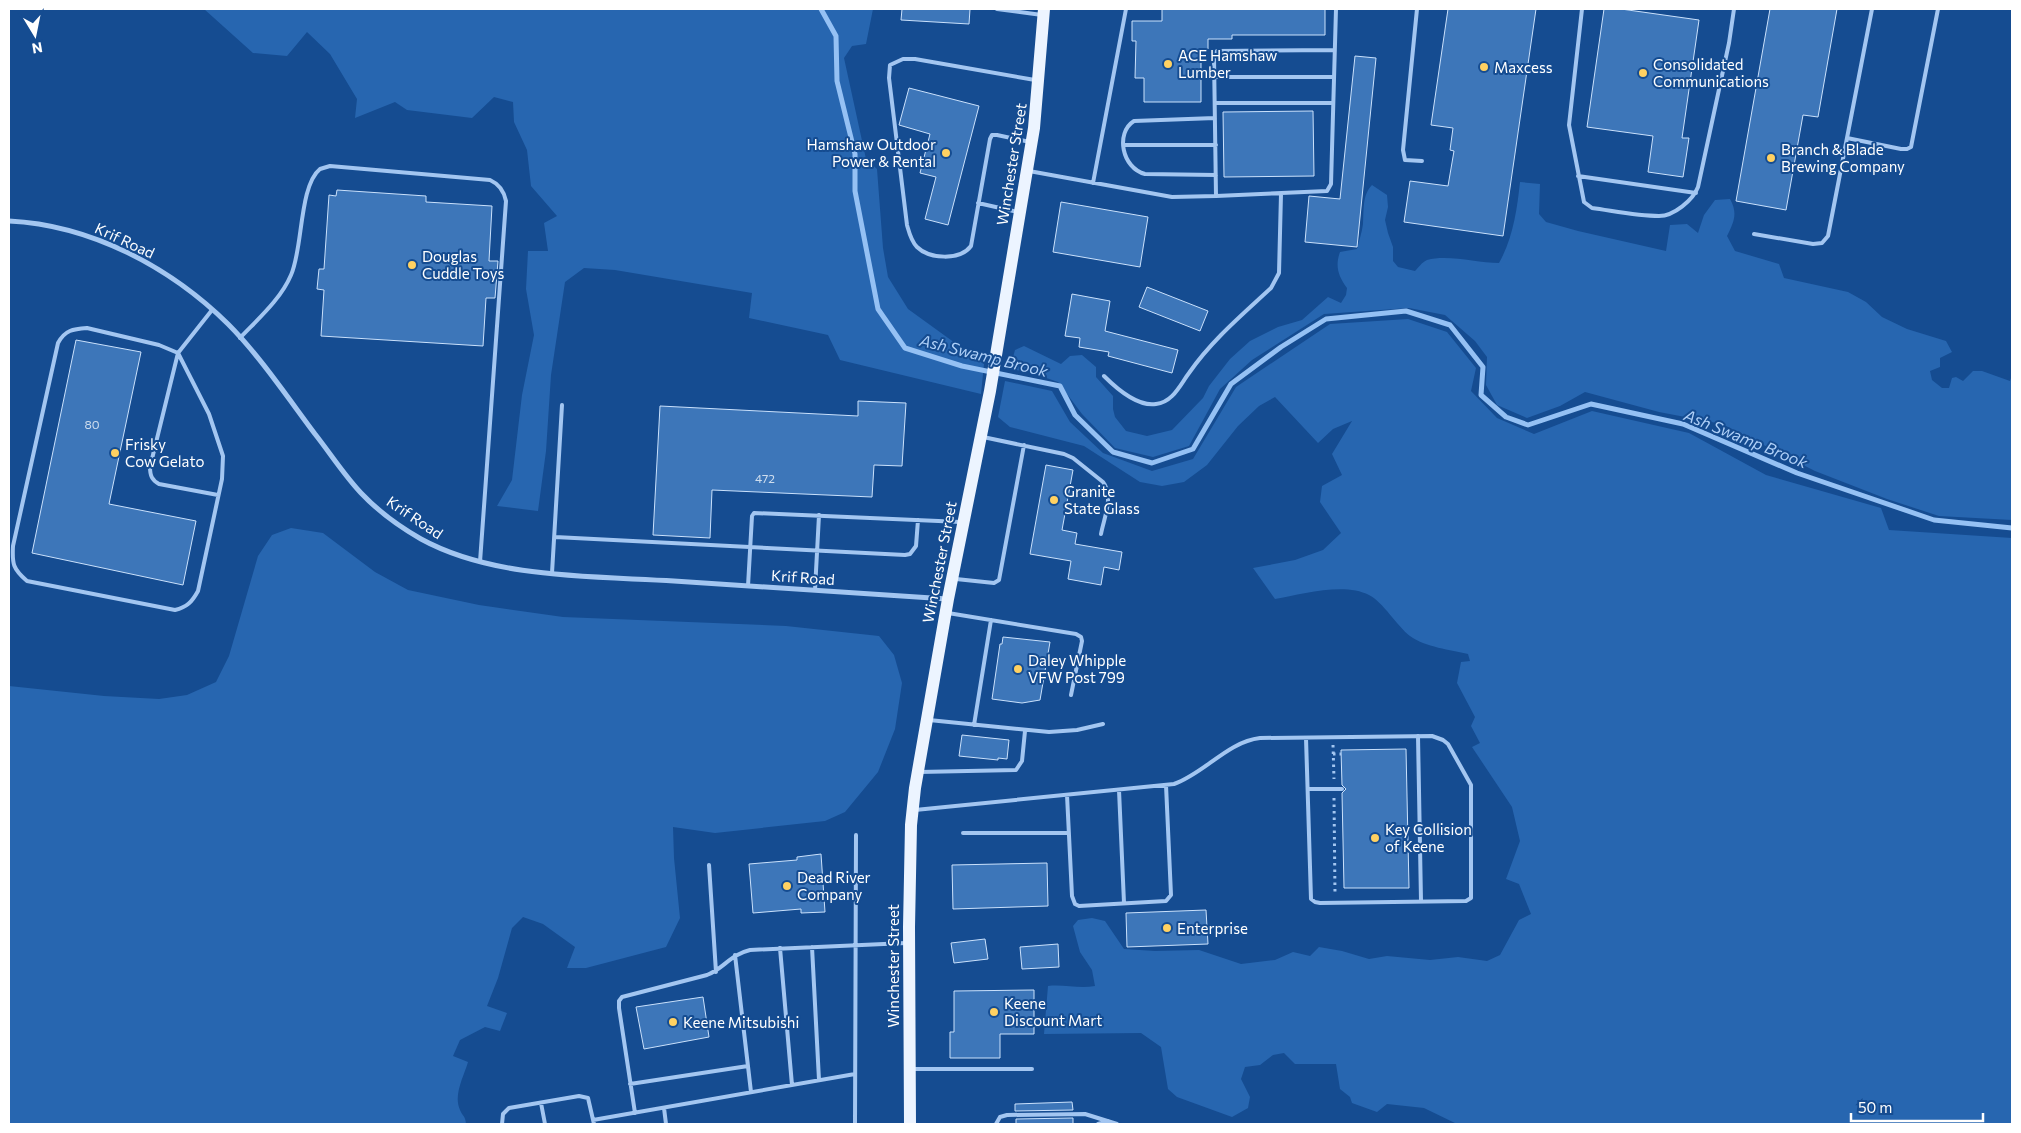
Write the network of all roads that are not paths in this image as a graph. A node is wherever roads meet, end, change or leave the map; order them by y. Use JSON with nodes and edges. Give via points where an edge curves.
{"nodes":[{"id":1,"x":997,"y":9,"type":"edge"},
{"id":2,"x":1126,"y":9,"type":"edge"},
{"id":3,"x":1336,"y":9,"type":"edge"},
{"id":4,"x":1417,"y":9,"type":"edge"},
{"id":5,"x":1582,"y":9,"type":"edge"},
{"id":6,"x":1734,"y":9,"type":"edge"},
{"id":7,"x":1872,"y":9,"type":"edge"},
{"id":8,"x":1938,"y":9,"type":"edge"},
{"id":9,"x":1044,"y":12,"type":"edge"},
{"id":10,"x":1335,"y":50,"type":"junction"},
{"id":11,"x":1215,"y":77,"type":"junction"},
{"id":12,"x":1334,"y":77,"type":"junction"},
{"id":13,"x":1039,"y":80,"type":"junction"},
{"id":14,"x":1215,"y":103,"type":"junction"},
{"id":15,"x":1333,"y":103,"type":"junction"},
{"id":16,"x":1215,"y":118,"type":"junction"},
{"id":17,"x":1847,"y":138,"type":"junction"},
{"id":18,"x":1032,"y":143,"type":"junction"},
{"id":19,"x":1124,"y":145,"type":"junction"},
{"id":20,"x":1216,"y":145,"type":"junction"},
{"id":21,"x":1422,"y":161,"type":"dead end"},
{"id":22,"x":1027,"y":170,"type":"junction"},
{"id":23,"x":1216,"y":175,"type":"junction"},
{"id":24,"x":1578,"y":176,"type":"junction"},
{"id":25,"x":1093,"y":183,"type":"junction"},
{"id":26,"x":1696,"y":193,"type":"junction"},
{"id":27,"x":1281,"y":194,"type":"junction"},
{"id":28,"x":1216,"y":196,"type":"junction"},
{"id":29,"x":978,"y":203,"type":"junction"},
{"id":30,"x":1020,"y":212,"type":"junction"},
{"id":31,"x":9,"y":221,"type":"edge"},
{"id":32,"x":1754,"y":234,"type":"dead end"},
{"id":33,"x":212,"y":310,"type":"junction"},
{"id":34,"x":240,"y":338,"type":"junction"},
{"id":35,"x":178,"y":353,"type":"junction"},
{"id":36,"x":1104,"y":376,"type":"dead end"},
{"id":37,"x":562,"y":405,"type":"dead end"},
{"id":38,"x":981,"y":436,"type":"junction"},
{"id":39,"x":1024,"y":445,"type":"junction"},
{"id":40,"x":218,"y":495,"type":"junction"},
{"id":41,"x":819,"y":515,"type":"junction"},
{"id":42,"x":918,"y":520,"type":"junction"},
{"id":43,"x":963,"y":522,"type":"junction"},
{"id":44,"x":1101,"y":534,"type":"dead end"},
{"id":45,"x":554,"y":537,"type":"junction"},
{"id":46,"x":750,"y":547,"type":"junction"},
{"id":47,"x":817,"y":550,"type":"junction"},
{"id":48,"x":480,"y":562,"type":"junction"},
{"id":49,"x":552,"y":573,"type":"junction"},
{"id":50,"x":952,"y":578,"type":"junction"},
{"id":51,"x":748,"y":586,"type":"junction"},
{"id":52,"x":814,"y":590,"type":"junction"},
{"id":53,"x":948,"y":599,"type":"junction"},
{"id":54,"x":946,"y":612,"type":"junction"},
{"id":55,"x":991,"y":620,"type":"junction"},
{"id":56,"x":1071,"y":695,"type":"dead end"},
{"id":57,"x":925,"y":720,"type":"junction"},
{"id":58,"x":1103,"y":724,"type":"dead end"},
{"id":59,"x":974,"y":725,"type":"junction"},
{"id":60,"x":1025,"y":731,"type":"junction"},
{"id":61,"x":1418,"y":736,"type":"junction"},
{"id":62,"x":1306,"y":738,"type":"junction"},
{"id":63,"x":917,"y":772,"type":"junction"},
{"id":64,"x":1166,"y":785,"type":"junction"},
{"id":65,"x":1342,"y":789,"type":"dead end"},
{"id":66,"x":1119,"y":790,"type":"junction"},
{"id":67,"x":1308,"y":790,"type":"junction"},
{"id":68,"x":1067,"y":795,"type":"junction"},
{"id":69,"x":912,"y":810,"type":"junction"},
{"id":70,"x":963,"y":833,"type":"dead end"},
{"id":71,"x":1069,"y":833,"type":"junction"},
{"id":72,"x":856,"y":835,"type":"dead end"},
{"id":73,"x":709,"y":865,"type":"dead end"},
{"id":74,"x":1421,"y":902,"type":"junction"},
{"id":75,"x":1124,"y":903,"type":"junction"},
{"id":76,"x":909,"y":943,"type":"junction"},
{"id":77,"x":856,"y":944,"type":"junction"},
{"id":78,"x":812,"y":947,"type":"junction"},
{"id":79,"x":780,"y":948,"type":"junction"},
{"id":80,"x":735,"y":955,"type":"junction"},
{"id":81,"x":716,"y":972,"type":"junction"},
{"id":82,"x":748,"y":1066,"type":"junction"},
{"id":83,"x":910,"y":1069,"type":"junction"},
{"id":84,"x":1032,"y":1069,"type":"dead end"},
{"id":85,"x":855,"y":1074,"type":"junction"},
{"id":86,"x":819,"y":1080,"type":"junction"},
{"id":87,"x":630,"y":1084,"type":"junction"},
{"id":88,"x":792,"y":1085,"type":"junction"},
{"id":89,"x":751,"y":1092,"type":"junction"},
{"id":90,"x":541,"y":1102,"type":"junction"},
{"id":91,"x":664,"y":1108,"type":"junction"},
{"id":92,"x":635,"y":1113,"type":"junction"},
{"id":93,"x":593,"y":1122,"type":"edge"},
{"id":94,"x":1108,"y":1122,"type":"junction"},
{"id":95,"x":502,"y":1124,"type":"edge"},
{"id":96,"x":545,"y":1124,"type":"edge"},
{"id":97,"x":666,"y":1124,"type":"edge"},
{"id":98,"x":855,"y":1124,"type":"edge"},
{"id":99,"x":910,"y":1124,"type":"edge"},
{"id":100,"x":996,"y":1124,"type":"edge"},
{"id":101,"x":1098,"y":1124,"type":"edge"},
{"id":102,"x":1117,"y":1124,"type":"edge"}],
"edges":[{"from":1,"to":9,"type":"lane"},
{"from":2,"to":25,"type":"lane"},
{"from":3,"to":10,"type":"lane"},
{"from":4,"to":21,"type":"lane","via":[[1403,150],[1405,160]]},
{"from":5,"to":24,"type":"lane","via":[[1569,125]]},
{"from":6,"to":26,"type":"lane"},
{"from":7,"to":17,"type":"lane"},
{"from":8,"to":17,"type":"lane","via":[[1911,147],[1907,149]]},
{"from":9,"to":13,"type":"main road","name":"Winchester Street"},
{"from":10,"to":11,"type":"lane","via":[[1217,51],[1214,57]]},
{"from":10,"to":12,"type":"lane"},
{"from":11,"to":12,"type":"lane"},
{"from":11,"to":14,"type":"lane"},
{"from":12,"to":15,"type":"lane"},
{"from":13,"to":18,"type":"main road","name":"Winchester Street"},
{"from":13,"to":29,"type":"lane","via":[[915,59],[903,59],[890,65],[907,225],[912,240],[925,253],[961,255],[971,246]]},
{"from":14,"to":15,"type":"lane"},
{"from":14,"to":16,"type":"lane"},
{"from":15,"to":27,"type":"lane","via":[[1329,189],[1319,193]]},
{"from":16,"to":19,"type":"lane","via":[[1134,121],[1126,129]]},
{"from":16,"to":20,"type":"lane"},
{"from":17,"to":32,"type":"lane","via":[[1830,229],[1822,243]]},
{"from":18,"to":22,"type":"main road","name":"Winchester Street"},
{"from":18,"to":29,"type":"lane","via":[[992,135]]},
{"from":19,"to":20,"type":"lane"},
{"from":19,"to":23,"type":"lane","via":[[1127,160],[1137,172]]},
{"from":20,"to":23,"type":"lane"},
{"from":22,"to":25,"type":"lane"},
{"from":22,"to":30,"type":"main road","name":"Winchester Street"},
{"from":23,"to":28,"type":"lane"},
{"from":24,"to":26,"type":"lane"},
{"from":24,"to":26,"type":"lane","via":[[1584,202],[1592,208],[1659,216],[1674,211]]},
{"from":25,"to":28,"type":"lane","via":[[1172,196]]},
{"from":27,"to":28,"type":"lane"},
{"from":27,"to":36,"type":"lane","via":[[1279,273],[1276,279],[1271,288],[1201,355],[1173,396],[1157,404],[1146,404],[1123,392]]},
{"from":29,"to":30,"type":"lane"},
{"from":30,"to":38,"type":"main road","name":"Winchester Street"},
{"from":31,"to":33,"type":"street","name":"Krif Road","via":[[43,225],[96,238],[158,269]]},
{"from":33,"to":34,"type":"street","name":"Krif Road"},
{"from":33,"to":35,"type":"lane"},
{"from":34,"to":48,"type":"street","name":"Krif Road","via":[[362,494],[419,538],[448,553]]},
{"from":34,"to":48,"type":"lane","via":[[287,285],[296,262],[304,203],[320,169],[330,166],[495,183],[506,201]]},
{"from":35,"to":40,"type":"lane","via":[[218,438],[223,456]]},
{"from":35,"to":40,"type":"lane","via":[[150,474],[159,484]]},
{"from":35,"to":40,"type":"lane","via":[[159,345],[87,328],[63,334],[58,343],[12,561],[16,572],[27,581],[175,610],[183,608],[198,592]]},
{"from":37,"to":45,"type":"lane"},
{"from":38,"to":39,"type":"lane"},
{"from":38,"to":43,"type":"main road","name":"Winchester Street"},
{"from":39,"to":44,"type":"lane","via":[[1073,458],[1103,482],[1108,498]]},
{"from":39,"to":50,"type":"lane","via":[[999,580],[994,583]]},
{"from":41,"to":42,"type":"lane"},
{"from":41,"to":46,"type":"lane","via":[[754,512]]},
{"from":41,"to":47,"type":"lane"},
{"from":42,"to":43,"type":"lane"},
{"from":42,"to":47,"type":"lane","via":[[916,546],[910,554]]},
{"from":43,"to":50,"type":"main road","name":"Winchester Street"},
{"from":45,"to":46,"type":"lane"},
{"from":45,"to":49,"type":"lane"},
{"from":46,"to":47,"type":"lane"},
{"from":46,"to":51,"type":"lane"},
{"from":47,"to":52,"type":"lane"},
{"from":48,"to":49,"type":"street","name":"Krif Road"},
{"from":49,"to":51,"type":"street","name":"Krif Road"},
{"from":50,"to":53,"type":"main road","name":"Winchester Street"},
{"from":51,"to":52,"type":"street","name":"Krif Road"},
{"from":52,"to":53,"type":"street","name":"Krif Road"},
{"from":53,"to":54,"type":"main road","name":"Winchester Street"},
{"from":54,"to":55,"type":"lane"},
{"from":54,"to":57,"type":"main road","name":"Winchester Street"},
{"from":55,"to":56,"type":"lane","via":[[1081,637]]},
{"from":55,"to":59,"type":"lane"},
{"from":57,"to":59,"type":"lane"},
{"from":57,"to":63,"type":"main road","name":"Winchester Street"},
{"from":58,"to":60,"type":"lane","via":[[1059,732]]},
{"from":59,"to":60,"type":"lane"},
{"from":60,"to":63,"type":"lane","via":[[1022,761],[1016,770]]},
{"from":61,"to":62,"type":"lane"},
{"from":61,"to":74,"type":"lane"},
{"from":61,"to":74,"type":"lane","via":[[1438,737],[1448,744],[1470,780],[1472,792],[1471,898],[1466,901]]},
{"from":62,"to":64,"type":"lane","via":[[1250,739],[1185,780]]},
{"from":62,"to":67,"type":"lane"},
{"from":63,"to":69,"type":"main road","name":"Winchester Street"},
{"from":64,"to":66,"type":"lane"},
{"from":64,"to":75,"type":"lane","via":[[1171,896],[1166,900]]},
{"from":65,"to":67,"type":"lane"},
{"from":66,"to":68,"type":"lane"},
{"from":66,"to":75,"type":"lane"},
{"from":67,"to":74,"type":"lane","via":[[1311,899],[1315,902]]},
{"from":68,"to":69,"type":"lane"},
{"from":68,"to":71,"type":"lane"},
{"from":69,"to":76,"type":"main road","name":"Winchester Street"},
{"from":70,"to":71,"type":"lane"},
{"from":71,"to":75,"type":"lane","via":[[1075,904]]},
{"from":72,"to":77,"type":"lane"},
{"from":73,"to":81,"type":"lane"},
{"from":76,"to":77,"type":"lane"},
{"from":76,"to":83,"type":"main road","name":"Winchester Street"},
{"from":77,"to":78,"type":"lane"},
{"from":77,"to":85,"type":"lane"},
{"from":78,"to":79,"type":"lane"},
{"from":78,"to":86,"type":"lane"},
{"from":79,"to":80,"type":"lane","via":[[750,950]]},
{"from":79,"to":88,"type":"lane"},
{"from":80,"to":81,"type":"lane"},
{"from":80,"to":82,"type":"lane"},
{"from":81,"to":87,"type":"lane","via":[[622,997],[619,1008]]},
{"from":82,"to":87,"type":"lane"},
{"from":82,"to":89,"type":"lane"},
{"from":83,"to":84,"type":"lane"},
{"from":83,"to":99,"type":"main road","name":"Winchester Street"},
{"from":85,"to":86,"type":"lane"},
{"from":85,"to":98,"type":"lane"},
{"from":86,"to":88,"type":"lane"},
{"from":87,"to":92,"type":"lane"},
{"from":88,"to":89,"type":"lane"},
{"from":89,"to":91,"type":"lane"},
{"from":90,"to":93,"type":"lane","via":[[584,1096],[590,1103]]},
{"from":90,"to":95,"type":"lane","via":[[505,1110]]},
{"from":90,"to":96,"type":"lane"},
{"from":91,"to":92,"type":"lane"},
{"from":91,"to":97,"type":"lane"},
{"from":92,"to":93,"type":"lane"},
{"from":94,"to":100,"type":"lane","via":[[1085,1114],[1007,1115],[1000,1117]]},
{"from":94,"to":101,"type":"lane"},
{"from":94,"to":102,"type":"lane"}]}
